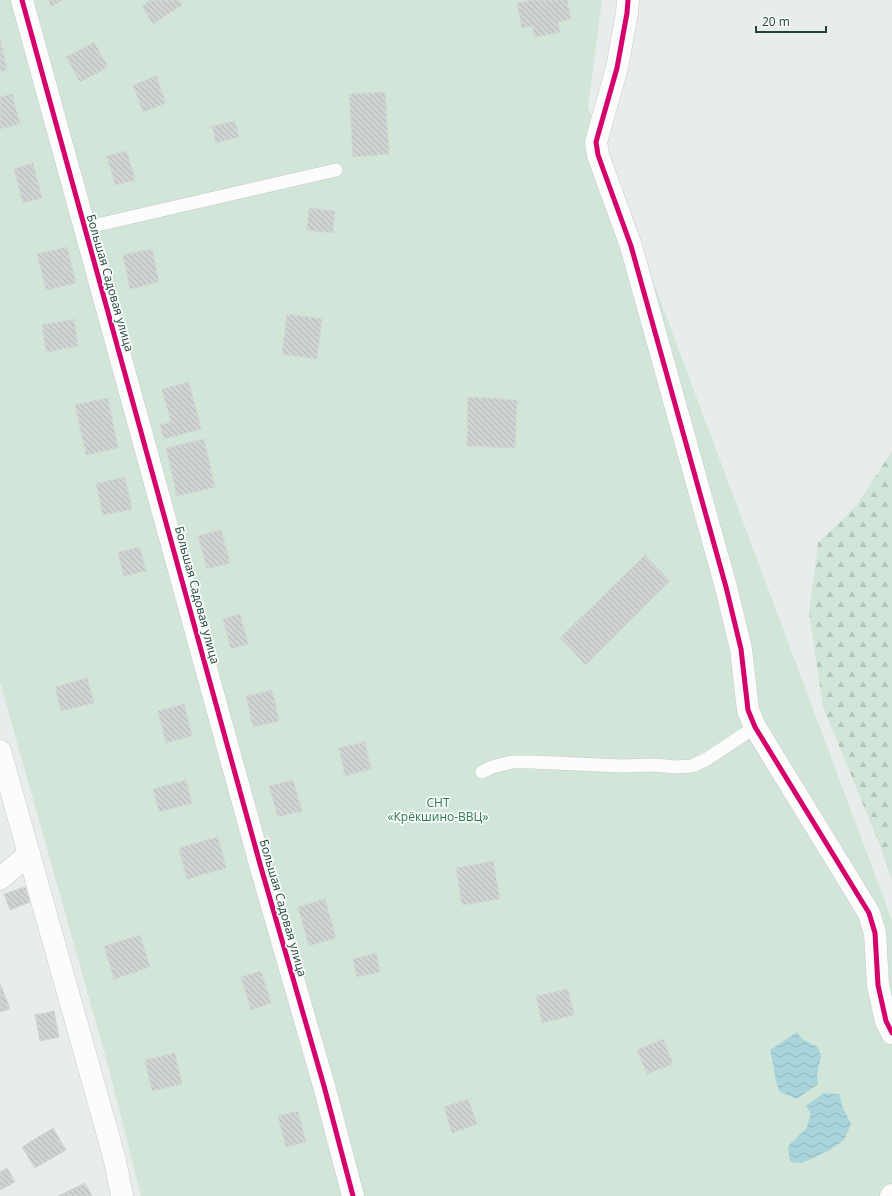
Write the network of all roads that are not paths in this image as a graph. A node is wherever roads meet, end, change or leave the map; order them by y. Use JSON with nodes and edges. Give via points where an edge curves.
{"nodes":[{"id":1,"x":22,"y":0,"type":"edge"},
{"id":2,"x":628,"y":0,"type":"edge"},
{"id":3,"x":336,"y":170,"type":"dead end"},
{"id":4,"x":84,"y":228,"type":"junction"},
{"id":5,"x":755,"y":727,"type":"junction"},
{"id":6,"x":0,"y":751,"type":"edge"},
{"id":7,"x":482,"y":772,"type":"dead end"},
{"id":8,"x":29,"y":854,"type":"junction"},
{"id":9,"x":0,"y":879,"type":"edge"},
{"id":10,"x":892,"y":1033,"type":"edge"},
{"id":11,"x":122,"y":1196,"type":"edge"},
{"id":12,"x":353,"y":1196,"type":"edge"}],
"edges":[{"from":1,"to":4,"type":"street","name":"Большая Садовая улица"},
{"from":2,"to":5,"type":"street","via":[[617,68],[596,142],[598,155],[631,246],[726,587],[741,649],[748,710]]},
{"from":3,"to":4,"type":"lane"},
{"from":4,"to":12,"type":"street","name":"Большая Садовая улица"},
{"from":5,"to":7,"type":"lane","via":[[692,766],[512,762]]},
{"from":5,"to":10,"type":"street","via":[[868,912],[875,933],[878,985],[886,1021]]},
{"from":6,"to":8,"type":"street"},
{"from":8,"to":9,"type":"street"},
{"from":8,"to":11,"type":"street","via":[[115,1161]]}]}
